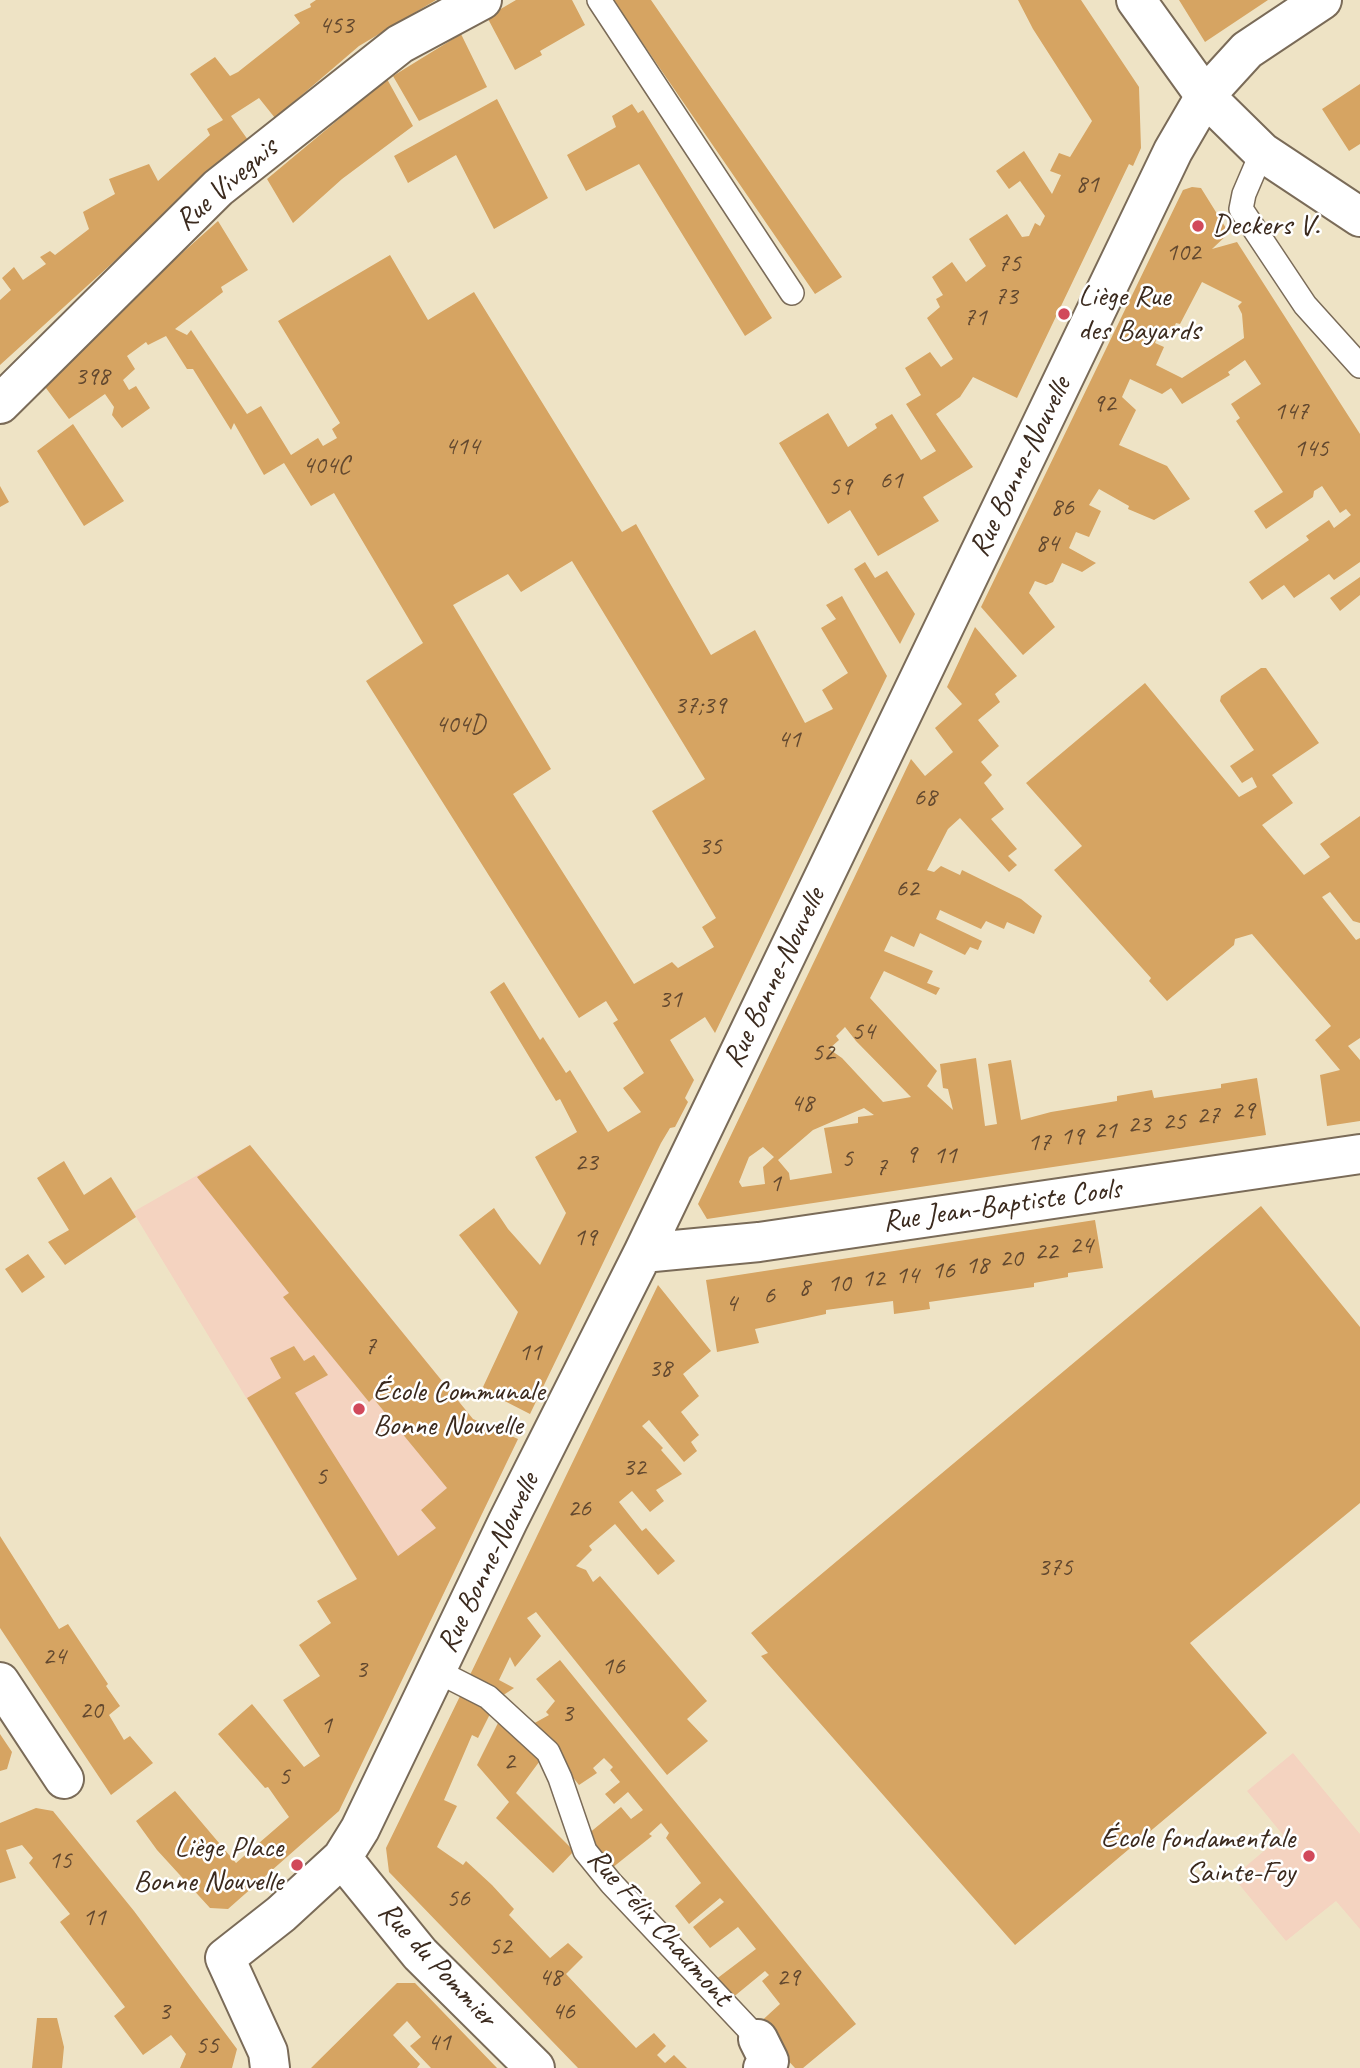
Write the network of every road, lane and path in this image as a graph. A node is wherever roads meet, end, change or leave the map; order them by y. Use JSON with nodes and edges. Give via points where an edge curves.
{"nodes":[{"id":1,"x":482,"y":0,"type":"edge"},
{"id":2,"x":599,"y":0,"type":"edge"},
{"id":3,"x":1136,"y":0,"type":"edge"},
{"id":4,"x":1322,"y":0,"type":"edge"},
{"id":5,"x":1205,"y":96,"type":"junction"},
{"id":6,"x":1262,"y":152,"type":"junction"},
{"id":7,"x":1360,"y":217,"type":"edge"},
{"id":8,"x":792,"y":293,"type":"dead end"},
{"id":9,"x":1360,"y":366,"type":"edge"},
{"id":10,"x":0,"y":404,"type":"edge"},
{"id":11,"x":1360,"y":1154,"type":"edge"},
{"id":12,"x":643,"y":1253,"type":"junction"},
{"id":13,"x":437,"y":1671,"type":"junction"},
{"id":14,"x":0,"y":1682,"type":"edge"},
{"id":15,"x":64,"y":1779,"type":"dead end"},
{"id":16,"x":342,"y":1858,"type":"junction"},
{"id":17,"x":761,"y":2053,"type":"edge"},
{"id":18,"x":270,"y":2068,"type":"edge"},
{"id":19,"x":535,"y":2068,"type":"edge"}],
"edges":[{"from":1,"to":10,"type":"street","name":"Rue Vivegnis","via":[[400,44],[218,188]]},
{"from":2,"to":8,"type":"lane"},
{"from":3,"to":5,"type":"street"},
{"from":4,"to":5,"type":"street","name":"Rue Bonne-Nouvelle","via":[[1247,50]]},
{"from":5,"to":6,"type":"street"},
{"from":5,"to":12,"type":"street","name":"Rue Bonne-Nouvelle","via":[[1173,151]]},
{"from":6,"to":7,"type":"street"},
{"from":6,"to":9,"type":"lane","via":[[1241,209],[1305,305]]},
{"from":11,"to":12,"type":"street","name":"Rue Jean-Baptiste Cools","via":[[759,1242]]},
{"from":12,"to":13,"type":"street","name":"Rue Bonne-Nouvelle"},
{"from":13,"to":16,"type":"street","name":"Rue Bonne-Nouvelle"},
{"from":13,"to":17,"type":"lane","name":"Rue Félix Chaumont","via":[[488,1697],[548,1752],[585,1851]]},
{"from":14,"to":15,"type":"street"},
{"from":16,"to":18,"type":"street","name":"Rue Bonne-Nouvelle","via":[[225,1958],[268,2052]]},
{"from":16,"to":19,"type":"street","name":"Rue du Pommier","via":[[420,1954]]}]}
